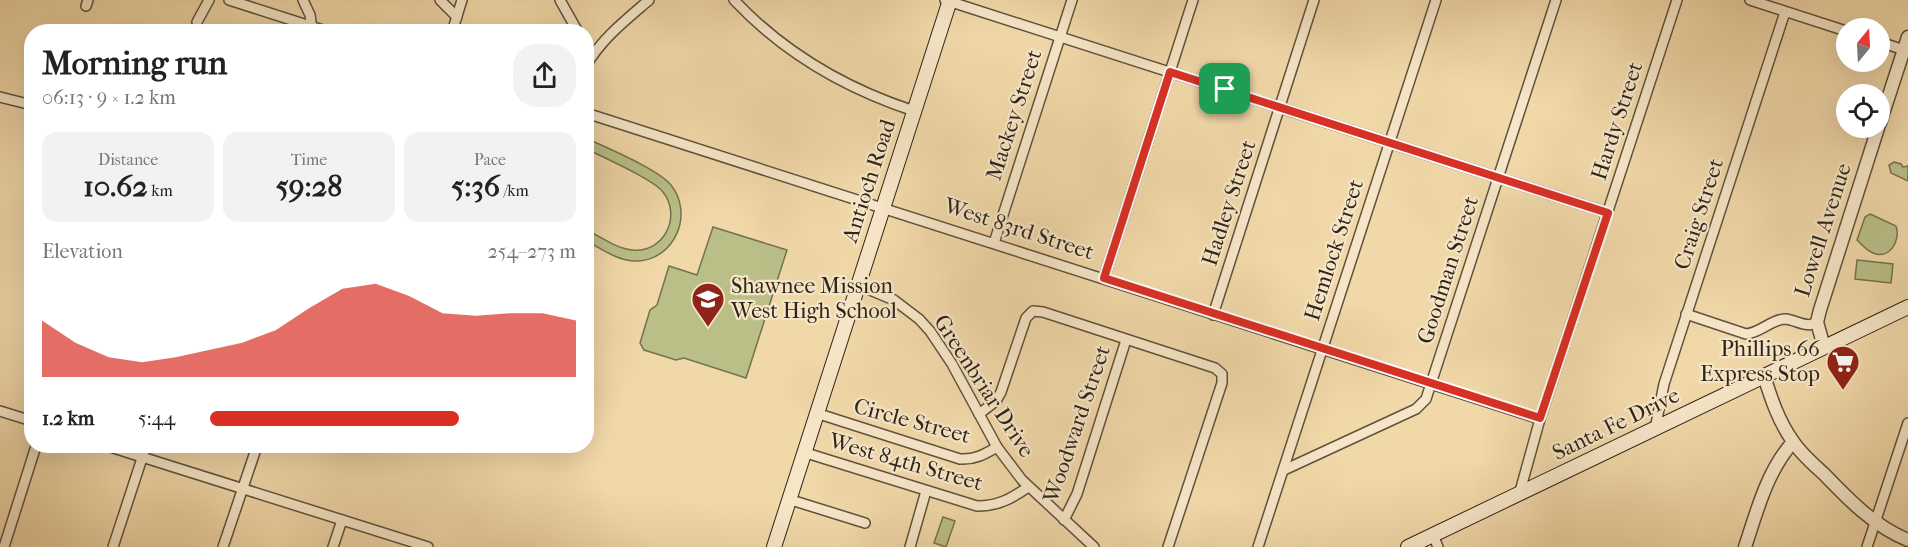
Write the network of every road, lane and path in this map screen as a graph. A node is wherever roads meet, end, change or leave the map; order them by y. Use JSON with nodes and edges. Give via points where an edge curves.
{"nodes":[{"id":1,"x":209,"y":0,"type":"edge"},
{"id":2,"x":229,"y":0,"type":"edge"},
{"id":3,"x":303,"y":0,"type":"edge"},
{"id":4,"x":440,"y":0,"type":"edge"},
{"id":5,"x":462,"y":0,"type":"edge"},
{"id":6,"x":560,"y":0,"type":"edge"},
{"id":7,"x":649,"y":0,"type":"edge"},
{"id":8,"x":734,"y":0,"type":"edge"},
{"id":9,"x":948,"y":0,"type":"edge"},
{"id":10,"x":1072,"y":0,"type":"edge"},
{"id":11,"x":1193,"y":0,"type":"edge"},
{"id":12,"x":1314,"y":0,"type":"edge"},
{"id":13,"x":1436,"y":0,"type":"edge"},
{"id":14,"x":1556,"y":0,"type":"edge"},
{"id":15,"x":1677,"y":0,"type":"edge"},
{"id":16,"x":1750,"y":0,"type":"edge"},
{"id":17,"x":1785,"y":12,"type":"junction"},
{"id":18,"x":457,"y":17,"type":"junction"},
{"id":19,"x":196,"y":22,"type":"dead end"},
{"id":20,"x":298,"y":24,"type":"edge"},
{"id":21,"x":311,"y":24,"type":"edge"},
{"id":22,"x":455,"y":24,"type":"edge"},
{"id":23,"x":574,"y":24,"type":"edge"},
{"id":24,"x":1836,"y":28,"type":"edge"},
{"id":25,"x":1060,"y":37,"type":"junction"},
{"id":26,"x":1908,"y":37,"type":"edge"},
{"id":27,"x":1890,"y":45,"type":"edge"},
{"id":28,"x":1904,"y":50,"type":"junction"},
{"id":29,"x":594,"y":53,"type":"edge"},
{"id":30,"x":1170,"y":72,"type":"junction"},
{"id":31,"x":1890,"y":92,"type":"edge"},
{"id":32,"x":0,"y":97,"type":"edge"},
{"id":33,"x":24,"y":103,"type":"edge"},
{"id":34,"x":1280,"y":107,"type":"junction"},
{"id":35,"x":914,"y":111,"type":"junction"},
{"id":36,"x":594,"y":116,"type":"edge"},
{"id":37,"x":1875,"y":138,"type":"edge"},
{"id":38,"x":1389,"y":142,"type":"junction"},
{"id":39,"x":1498,"y":177,"type":"junction"},
{"id":40,"x":883,"y":207,"type":"junction"},
{"id":41,"x":1608,"y":213,"type":"junction"},
{"id":42,"x":994,"y":243,"type":"junction"},
{"id":43,"x":1104,"y":278,"type":"junction"},
{"id":44,"x":858,"y":285,"type":"junction"},
{"id":45,"x":1908,"y":307,"type":"edge"},
{"id":46,"x":1686,"y":314,"type":"junction"},
{"id":47,"x":1213,"y":315,"type":"junction"},
{"id":48,"x":1817,"y":322,"type":"junction"},
{"id":49,"x":1126,"y":340,"type":"junction"},
{"id":50,"x":1824,"y":346,"type":"junction"},
{"id":51,"x":1323,"y":349,"type":"junction"},
{"id":52,"x":1764,"y":376,"type":"junction"},
{"id":53,"x":1432,"y":385,"type":"junction"},
{"id":54,"x":0,"y":411,"type":"edge"},
{"id":55,"x":816,"y":413,"type":"junction"},
{"id":56,"x":979,"y":414,"type":"junction"},
{"id":57,"x":1540,"y":418,"type":"junction"},
{"id":58,"x":24,"y":419,"type":"edge"},
{"id":59,"x":1908,"y":423,"type":"edge"},
{"id":60,"x":1655,"y":429,"type":"junction"},
{"id":61,"x":1793,"y":442,"type":"junction"},
{"id":62,"x":997,"y":447,"type":"junction"},
{"id":63,"x":803,"y":452,"type":"junction"},
{"id":64,"x":34,"y":453,"type":"edge"},
{"id":65,"x":130,"y":453,"type":"edge"},
{"id":66,"x":144,"y":453,"type":"edge"},
{"id":67,"x":255,"y":453,"type":"edge"},
{"id":68,"x":143,"y":457,"type":"junction"},
{"id":69,"x":1284,"y":470,"type":"junction"},
{"id":70,"x":1028,"y":487,"type":"junction"},
{"id":71,"x":242,"y":489,"type":"junction"},
{"id":72,"x":927,"y":491,"type":"junction"},
{"id":73,"x":1519,"y":495,"type":"junction"},
{"id":74,"x":788,"y":499,"type":"junction"},
{"id":75,"x":342,"y":520,"type":"junction"},
{"id":76,"x":1064,"y":520,"type":"junction"},
{"id":77,"x":1876,"y":520,"type":"junction"},
{"id":78,"x":865,"y":523,"type":"dead end"},
{"id":79,"x":1908,"y":540,"type":"edge"},
{"id":80,"x":1435,"y":541,"type":"edge"},
{"id":81,"x":4,"y":547,"type":"edge"},
{"id":82,"x":113,"y":547,"type":"edge"},
{"id":83,"x":223,"y":547,"type":"edge"},
{"id":84,"x":333,"y":547,"type":"edge"},
{"id":85,"x":428,"y":547,"type":"edge"},
{"id":86,"x":774,"y":547,"type":"edge"},
{"id":87,"x":910,"y":547,"type":"edge"},
{"id":88,"x":1094,"y":547,"type":"edge"},
{"id":89,"x":1168,"y":547,"type":"edge"},
{"id":90,"x":1258,"y":547,"type":"edge"},
{"id":91,"x":1407,"y":547,"type":"edge"},
{"id":92,"x":1745,"y":547,"type":"edge"},
{"id":93,"x":1867,"y":547,"type":"edge"}],
"edges":[{"from":1,"to":19,"type":"street"},
{"from":2,"to":20,"type":"street"},
{"from":3,"to":21,"type":"street"},
{"from":4,"to":18,"type":"street"},
{"from":5,"to":18,"type":"street"},
{"from":6,"to":23,"type":"street"},
{"from":7,"to":29,"type":"street"},
{"from":8,"to":35,"type":"street","via":[[780,43],[814,66],[862,92]]},
{"from":9,"to":25,"type":"street"},
{"from":9,"to":35,"type":"main road","name":"Antioch Road"},
{"from":10,"to":25,"type":"street","name":"Mackey Street"},
{"from":11,"to":30,"type":"street"},
{"from":12,"to":34,"type":"street","name":"Hadley Street"},
{"from":13,"to":38,"type":"street","name":"Hemlock Street"},
{"from":14,"to":39,"type":"street","name":"Goodman Street"},
{"from":15,"to":41,"type":"street","name":"Hardy Street"},
{"from":16,"to":17,"type":"street"},
{"from":17,"to":24,"type":"street"},
{"from":17,"to":46,"type":"street","name":"Craig Street"},
{"from":18,"to":22,"type":"street"},
{"from":25,"to":30,"type":"street"},
{"from":25,"to":42,"type":"street","name":"Mackey Street"},
{"from":26,"to":28,"type":"street","name":"Lowell Avenue"},
{"from":27,"to":28,"type":"street"},
{"from":28,"to":31,"type":"street","name":"Lowell Avenue"},
{"from":30,"to":34,"type":"street"},
{"from":30,"to":43,"type":"street"},
{"from":32,"to":33,"type":"street"},
{"from":34,"to":38,"type":"street"},
{"from":34,"to":47,"type":"street","name":"Hadley Street"},
{"from":35,"to":40,"type":"main road","name":"Antioch Road"},
{"from":36,"to":40,"type":"street","name":"West 83rd Street"},
{"from":37,"to":48,"type":"street","name":"Lowell Avenue"},
{"from":38,"to":39,"type":"street"},
{"from":38,"to":51,"type":"street","name":"Hemlock Street"},
{"from":39,"to":41,"type":"street"},
{"from":39,"to":53,"type":"street","name":"Goodman Street"},
{"from":40,"to":42,"type":"street","name":"West 83rd Street"},
{"from":40,"to":44,"type":"main road","name":"Antioch Road"},
{"from":41,"to":57,"type":"street","name":"Hardy Street"},
{"from":42,"to":43,"type":"street","name":"West 83rd Street"},
{"from":43,"to":47,"type":"street","name":"West 83rd Street"},
{"from":44,"to":55,"type":"main road","name":"Antioch Road"},
{"from":44,"to":56,"type":"street","name":"Greenbriar Drive","via":[[894,300],[919,319],[952,364]]},
{"from":45,"to":50,"type":"main road","name":"Santa Fe Drive"},
{"from":46,"to":48,"type":"street","via":[[1746,334],[1783,319],[1809,325]]},
{"from":46,"to":60,"type":"street","name":"Craig Street","via":[[1664,384]]},
{"from":47,"to":51,"type":"street","name":"West 83rd Street"},
{"from":48,"to":50,"type":"street","name":"Lowell Avenue"},
{"from":49,"to":56,"type":"street","via":[[1032,311],[1026,318],[1001,392]]},
{"from":49,"to":76,"type":"street","name":"Woodward Street","via":[[1077,494]]},
{"from":49,"to":89,"type":"street","via":[[1215,368],[1222,374]]},
{"from":50,"to":52,"type":"main road","name":"Santa Fe Drive"},
{"from":51,"to":53,"type":"street","name":"West 83rd Street"},
{"from":51,"to":69,"type":"street","name":"Hemlock Street"},
{"from":52,"to":60,"type":"main road","name":"Santa Fe Drive"},
{"from":52,"to":61,"type":"street","via":[[1773,404]]},
{"from":53,"to":57,"type":"street","name":"West 83rd Street"},
{"from":53,"to":69,"type":"street","name":"Goodman Street","via":[[1416,409]]},
{"from":54,"to":58,"type":"street"},
{"from":55,"to":62,"type":"street","name":"Circle Street","via":[[960,459],[982,456]]},
{"from":55,"to":63,"type":"main road","name":"Antioch Road"},
{"from":56,"to":62,"type":"street","name":"Greenbriar Drive"},
{"from":57,"to":73,"type":"street","name":"Hardy Street"},
{"from":59,"to":77,"type":"street"},
{"from":60,"to":73,"type":"main road","name":"Santa Fe Drive"},
{"from":61,"to":77,"type":"street","via":[[1856,506]]},
{"from":61,"to":92,"type":"street","via":[[1773,470]]},
{"from":62,"to":70,"type":"street","name":"Greenbriar Drive"},
{"from":63,"to":72,"type":"street","name":"West 84th Street"},
{"from":63,"to":74,"type":"main road","name":"Antioch Road"},
{"from":64,"to":81,"type":"street"},
{"from":65,"to":68,"type":"street"},
{"from":66,"to":68,"type":"street"},
{"from":67,"to":71,"type":"street"},
{"from":68,"to":71,"type":"street"},
{"from":68,"to":82,"type":"street"},
{"from":69,"to":90,"type":"street","name":"Hemlock Street"},
{"from":70,"to":72,"type":"street","name":"West 84th Street","via":[[1003,502],[984,506]]},
{"from":70,"to":76,"type":"street","name":"Greenbriar Drive"},
{"from":71,"to":75,"type":"street"},
{"from":71,"to":83,"type":"street"},
{"from":72,"to":87,"type":"street"},
{"from":73,"to":80,"type":"main road","name":"Santa Fe Drive"},
{"from":74,"to":78,"type":"street"},
{"from":74,"to":86,"type":"main road","name":"Antioch Road"},
{"from":75,"to":84,"type":"street"},
{"from":75,"to":85,"type":"street"},
{"from":76,"to":88,"type":"street","name":"Greenbriar Drive"},
{"from":77,"to":79,"type":"street"},
{"from":77,"to":93,"type":"street"},
{"from":80,"to":91,"type":"main road","name":"Santa Fe Drive"}]}
